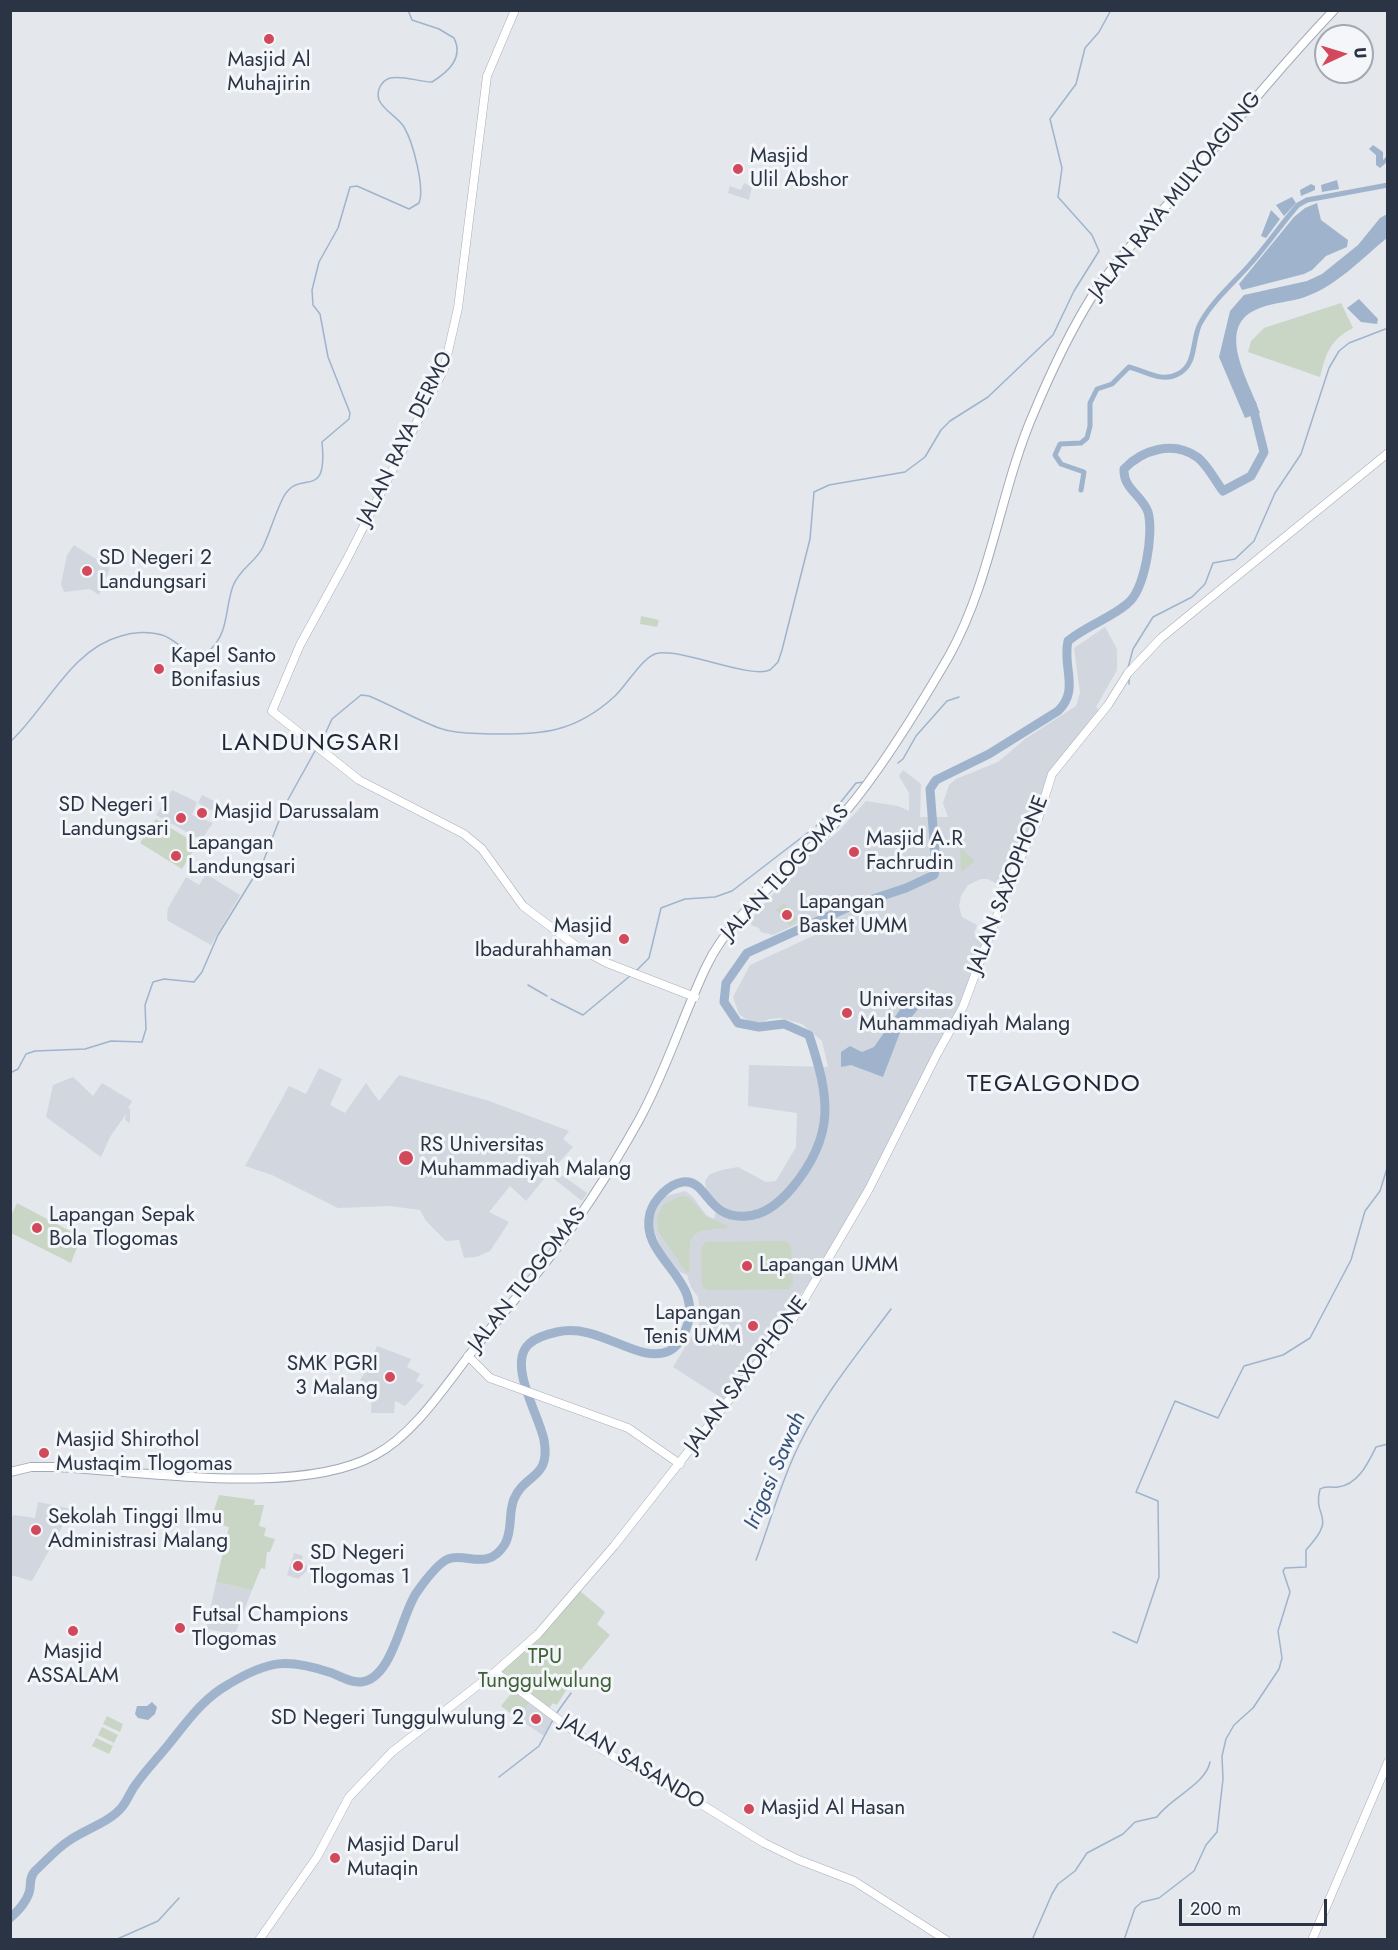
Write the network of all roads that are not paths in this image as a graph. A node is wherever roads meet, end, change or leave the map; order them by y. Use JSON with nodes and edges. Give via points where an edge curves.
{"nodes":[{"id":1,"x":515,"y":10,"type":"edge"},
{"id":2,"x":1334,"y":10,"type":"edge"},
{"id":3,"x":1388,"y":453,"type":"edge"},
{"id":4,"x":923,"y":696,"type":"joint"},
{"id":5,"x":695,"y":997,"type":"junction"},
{"id":6,"x":468,"y":1356,"type":"junction"},
{"id":7,"x":680,"y":1464,"type":"junction"},
{"id":8,"x":10,"y":1472,"type":"edge"},
{"id":9,"x":495,"y":1672,"type":"junction"},
{"id":10,"x":1388,"y":1762,"type":"edge"},
{"id":11,"x":259,"y":1940,"type":"edge"},
{"id":12,"x":946,"y":1940,"type":"edge"},
{"id":13,"x":1312,"y":1940,"type":"edge"}],
"edges":[{"from":1,"to":5,"type":"main road","name":"JALAN RAYA DERMO","via":[[487,76],[452,345],[444,369],[300,645],[272,711],[359,780],[464,834],[482,849],[516,899],[543,922],[602,960]]},
{"from":2,"to":4,"type":"main road","name":"JALAN RAYA MULYOAGUNG","via":[[1092,296],[1020,447],[996,536],[965,622]]},
{"from":3,"to":7,"type":"main road","name":"JALAN SAXOPHONE","via":[[1161,638],[1129,671],[1052,774],[963,1007],[831,1256],[784,1330]]},
{"from":4,"to":5,"type":"main road","name":"JALAN TLOGOMAS","via":[[864,786],[833,825],[721,942]]},
{"from":5,"to":6,"type":"main road","name":"JALAN TLOGOMAS","via":[[656,1086],[614,1164],[540,1269]]},
{"from":6,"to":7,"type":"main road","via":[[493,1379],[641,1435]]},
{"from":6,"to":8,"type":"main road","name":"JALAN TLOGOMAS","via":[[393,1443],[365,1461],[341,1469],[249,1479],[55,1467]]},
{"from":7,"to":9,"type":"main road","name":"JALAN SAXOPHONE","via":[[538,1634]]},
{"from":9,"to":11,"type":"main road","name":"JALAN SAXOPHONE","via":[[392,1752],[349,1797],[317,1857]]},
{"from":9,"to":12,"type":"main road","name":"JALAN SASANDO","via":[[578,1734],[799,1860],[844,1875]]},
{"from":10,"to":13,"type":"main road"}]}
